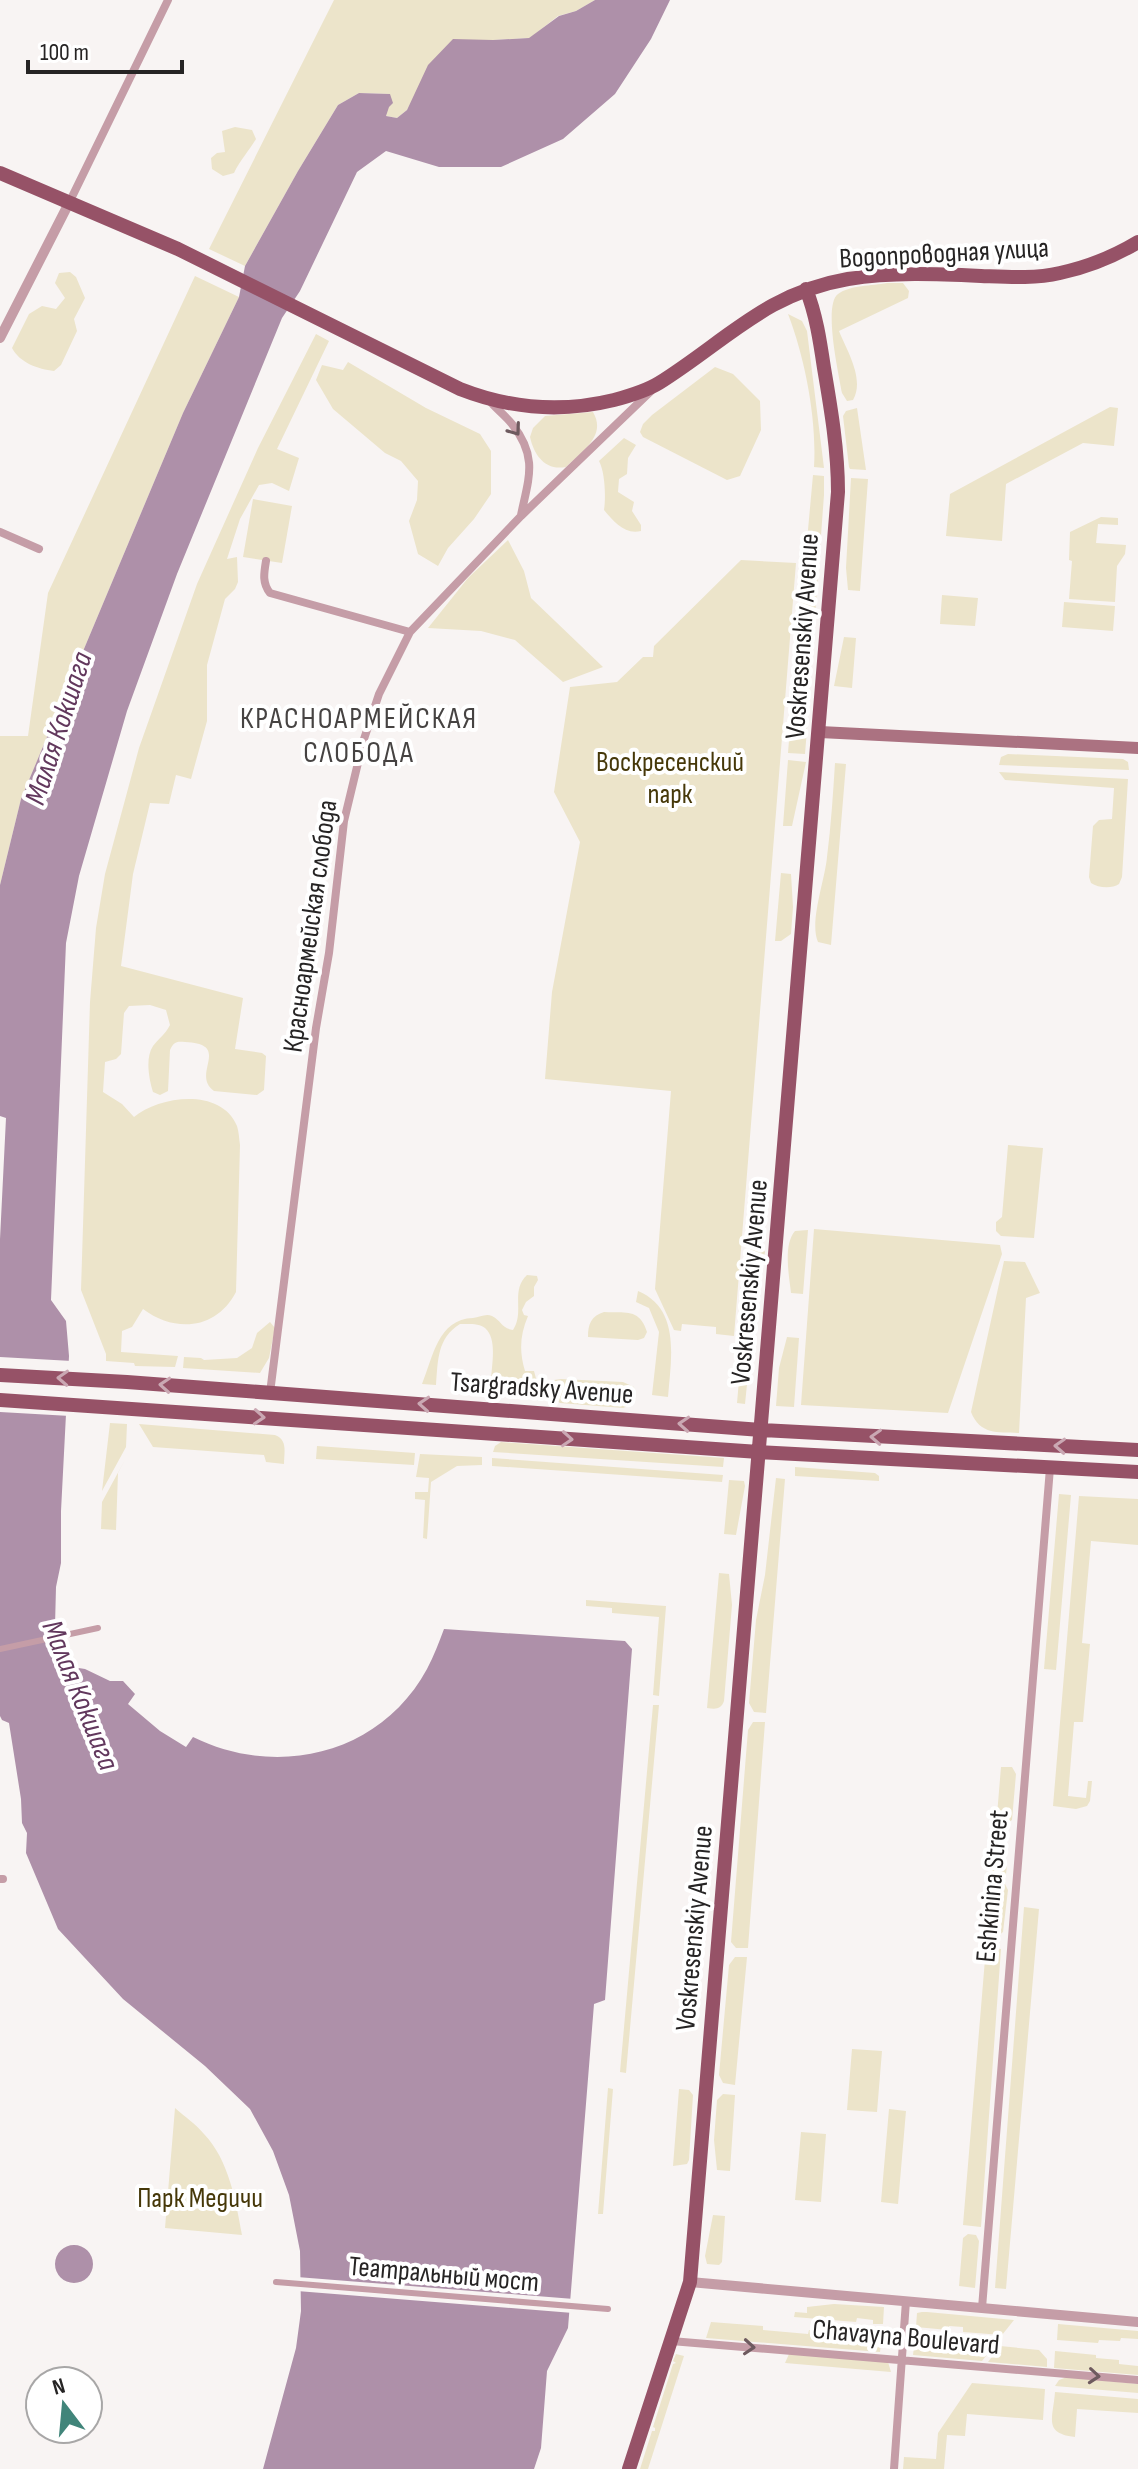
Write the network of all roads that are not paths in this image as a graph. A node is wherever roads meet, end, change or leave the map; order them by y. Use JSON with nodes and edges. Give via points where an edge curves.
{"nodes":[{"id":1,"x":168,"y":0,"type":"edge"},
{"id":2,"x":0,"y":173,"type":"edge"},
{"id":3,"x":70,"y":201,"type":"junction"},
{"id":4,"x":1138,"y":242,"type":"edge"},
{"id":5,"x":806,"y":289,"type":"junction"},
{"id":6,"x":0,"y":338,"type":"edge"},
{"id":7,"x":657,"y":385,"type":"junction"},
{"id":8,"x":489,"y":400,"type":"junction"},
{"id":9,"x":521,"y":516,"type":"junction"},
{"id":10,"x":0,"y":532,"type":"edge"},
{"id":11,"x":39,"y":549,"type":"dead end"},
{"id":12,"x":266,"y":561,"type":"dead end"},
{"id":13,"x":410,"y":632,"type":"junction"},
{"id":14,"x":820,"y":732,"type":"junction"},
{"id":15,"x":1138,"y":748,"type":"edge"},
{"id":16,"x":0,"y":1375,"type":"edge"},
{"id":17,"x":270,"y":1393,"type":"junction"},
{"id":18,"x":0,"y":1400,"type":"edge"},
{"id":19,"x":761,"y":1430,"type":"junction"},
{"id":20,"x":1138,"y":1450,"type":"edge"},
{"id":21,"x":759,"y":1452,"type":"junction"},
{"id":22,"x":1050,"y":1468,"type":"junction"},
{"id":23,"x":1138,"y":1472,"type":"edge"},
{"id":24,"x":98,"y":1628,"type":"dead end"},
{"id":25,"x":0,"y":1649,"type":"edge"},
{"id":26,"x":276,"y":2282,"type":"dead end"},
{"id":27,"x":690,"y":2282,"type":"junction"},
{"id":28,"x":906,"y":2301,"type":"junction"},
{"id":29,"x":982,"y":2308,"type":"junction"},
{"id":30,"x":608,"y":2309,"type":"dead end"},
{"id":31,"x":1138,"y":2322,"type":"edge"},
{"id":32,"x":671,"y":2341,"type":"junction"},
{"id":33,"x":902,"y":2359,"type":"junction"},
{"id":34,"x":1138,"y":2380,"type":"edge"},
{"id":35,"x":629,"y":2469,"type":"edge"},
{"id":36,"x":894,"y":2469,"type":"edge"}],
"edges":[{"from":1,"to":3,"type":"street"},
{"from":2,"to":3,"type":"main road"},
{"from":3,"to":6,"type":"street"},
{"from":3,"to":8,"type":"main road","name":"Водопроводная улица"},
{"from":4,"to":5,"type":"main road","name":"Водопроводная улица","via":[[1057,274],[878,275]]},
{"from":5,"to":7,"type":"main road","name":"Водопроводная улица","via":[[762,310]]},
{"from":5,"to":14,"type":"main road","name":"Voskresenskiy Avenue","via":[[817,322],[838,471]]},
{"from":7,"to":8,"type":"main road","name":"Водопроводная улица","via":[[592,406],[543,409]]},
{"from":7,"to":9,"type":"street","name":"Красноармейская слобода"},
{"from":8,"to":9,"type":"street","one_way":true,"via":[[512,424],[529,455]]},
{"from":9,"to":13,"type":"street","name":"Красноармейская слобода"},
{"from":10,"to":11,"type":"street"},
{"from":12,"to":13,"type":"street","via":[[265,587],[270,593]]},
{"from":13,"to":17,"type":"street","name":"Красноармейская слобода","via":[[378,698],[344,821]]},
{"from":14,"to":15,"type":"main road"},
{"from":14,"to":19,"type":"main road","name":"Voskresenskiy Avenue"},
{"from":17,"to":16,"type":"main road","name":"Tsargradsky Avenue","one_way":true},
{"from":19,"to":17,"type":"main road","name":"Tsargradsky Avenue","one_way":true},
{"from":18,"to":21,"type":"main road","name":"Tsargradsky Avenue","one_way":true},
{"from":20,"to":19,"type":"main road","name":"Tsargradsky Avenue","one_way":true},
{"from":19,"to":21,"type":"main road","name":"Voskresenskiy Avenue"},
{"from":21,"to":22,"type":"main road","name":"Tsargradsky Avenue"},
{"from":21,"to":27,"type":"main road","name":"Voskresenskiy Avenue"},
{"from":22,"to":23,"type":"main road","name":"Tsargradsky Avenue"},
{"from":22,"to":29,"type":"street","name":"Eshkinina Street"},
{"from":24,"to":25,"type":"street"},
{"from":26,"to":30,"type":"street","name":"Театральный мост"},
{"from":27,"to":28,"type":"street","name":"Chavayna Boulevard"},
{"from":27,"to":32,"type":"main road"},
{"from":28,"to":29,"type":"street","name":"Chavayna Boulevard"},
{"from":28,"to":33,"type":"street"},
{"from":29,"to":31,"type":"street","name":"Chavayna Boulevard"},
{"from":32,"to":33,"type":"street","name":"Chavayna Boulevard","one_way":true},
{"from":32,"to":35,"type":"main road"},
{"from":33,"to":34,"type":"street","name":"Chavayna Boulevard","one_way":true},
{"from":33,"to":36,"type":"street"}]}
